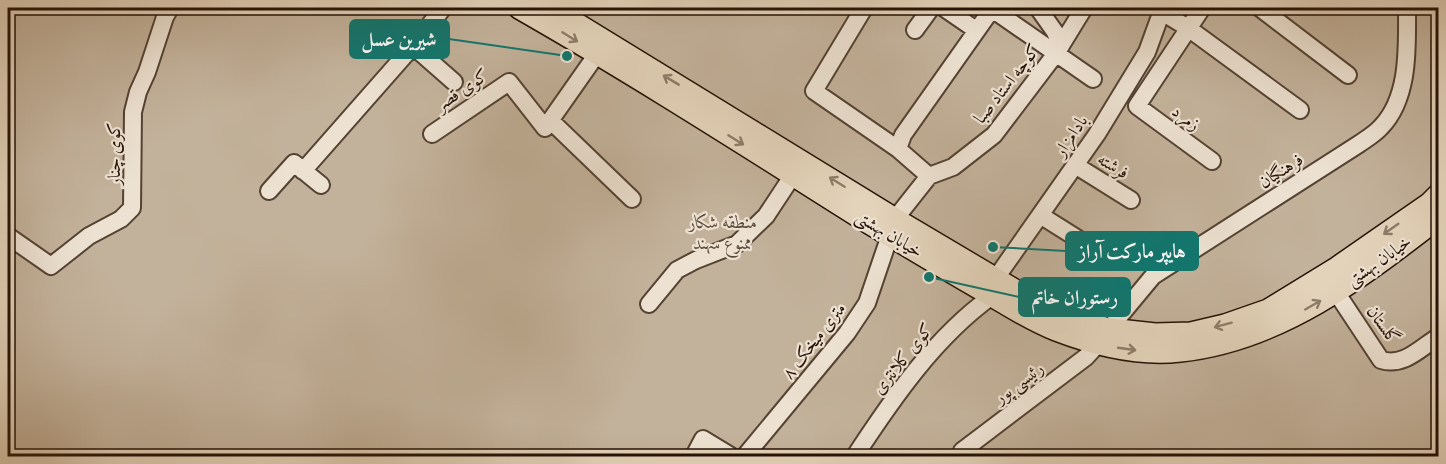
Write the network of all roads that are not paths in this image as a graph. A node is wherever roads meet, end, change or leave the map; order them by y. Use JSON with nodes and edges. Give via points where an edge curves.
{"nodes":[{"id":1,"x":171,"y":8,"type":"edge"},
{"id":2,"x":443,"y":8,"type":"edge"},
{"id":3,"x":519,"y":8,"type":"edge"},
{"id":4,"x":551,"y":8,"type":"edge"},
{"id":5,"x":864,"y":8,"type":"edge"},
{"id":6,"x":931,"y":8,"type":"edge"},
{"id":7,"x":944,"y":8,"type":"edge"},
{"id":8,"x":1038,"y":8,"type":"edge"},
{"id":9,"x":1084,"y":8,"type":"edge"},
{"id":10,"x":1202,"y":8,"type":"edge"},
{"id":11,"x":1260,"y":8,"type":"edge"},
{"id":12,"x":1407,"y":8,"type":"edge"},
{"id":13,"x":1162,"y":10,"type":"edge"},
{"id":14,"x":1188,"y":28,"type":"junction"},
{"id":15,"x":915,"y":30,"type":"dead end"},
{"id":16,"x":976,"y":30,"type":"junction"},
{"id":17,"x":413,"y":46,"type":"junction"},
{"id":18,"x":1059,"y":49,"type":"junction"},
{"id":19,"x":597,"y":54,"type":"junction"},
{"id":20,"x":1348,"y":75,"type":"dead end"},
{"id":21,"x":1093,"y":79,"type":"dead end"},
{"id":22,"x":454,"y":82,"type":"dead end"},
{"id":23,"x":1300,"y":110,"type":"dead end"},
{"id":24,"x":550,"y":120,"type":"junction"},
{"id":25,"x":432,"y":134,"type":"dead end"},
{"id":26,"x":898,"y":148,"type":"junction"},
{"id":27,"x":1212,"y":161,"type":"dead end"},
{"id":28,"x":1075,"y":165,"type":"junction"},
{"id":29,"x":303,"y":171,"type":"junction"},
{"id":30,"x":793,"y":175,"type":"junction"},
{"id":31,"x":929,"y":176,"type":"junction"},
{"id":32,"x":321,"y":185,"type":"dead end"},
{"id":33,"x":269,"y":191,"type":"dead end"},
{"id":34,"x":1438,"y":195,"type":"edge"},
{"id":35,"x":632,"y":199,"type":"dead end"},
{"id":36,"x":1131,"y":200,"type":"dead end"},
{"id":37,"x":1040,"y":215,"type":"junction"},
{"id":38,"x":1438,"y":218,"type":"edge"},
{"id":39,"x":892,"y":227,"type":"junction"},
{"id":40,"x":8,"y":237,"type":"edge"},
{"id":41,"x":1094,"y":249,"type":"dead end"},
{"id":42,"x":992,"y":286,"type":"junction"},
{"id":43,"x":1336,"y":292,"type":"junction"},
{"id":44,"x":649,"y":304,"type":"dead end"},
{"id":45,"x":1104,"y":336,"type":"junction"},
{"id":46,"x":1438,"y":337,"type":"edge"},
{"id":47,"x":962,"y":451,"type":"dead end"},
{"id":48,"x":694,"y":456,"type":"edge"},
{"id":49,"x":731,"y":456,"type":"edge"},
{"id":50,"x":745,"y":456,"type":"edge"},
{"id":51,"x":855,"y":456,"type":"edge"}],
"edges":[{"from":1,"to":40,"type":"street","name":"کوی چنار","via":[[133,112],[132,208],[51,266]]},
{"from":2,"to":17,"type":"street"},
{"from":3,"to":19,"type":"main road","name":"خیابان بهشتی","one_way":true},
{"from":39,"to":4,"type":"main road","name":"خیابان بهشتی","one_way":true},
{"from":5,"to":26,"type":"street","via":[[814,91]]},
{"from":6,"to":15,"type":"street"},
{"from":7,"to":16,"type":"street"},
{"from":8,"to":18,"type":"street","via":[[1055,32]]},
{"from":9,"to":18,"type":"street","name":"کوچه استاد صبا"},
{"from":10,"to":14,"type":"street"},
{"from":11,"to":20,"type":"street"},
{"from":12,"to":45,"type":"street","name":"فرهنگیان","via":[[1406,65],[1397,102],[1381,127],[1153,276]]},
{"from":13,"to":14,"type":"street"},
{"from":13,"to":28,"type":"street","name":"بادامزار","via":[[1147,52]]},
{"from":14,"to":23,"type":"street"},
{"from":14,"to":27,"type":"street","name":"زمرد","via":[[1137,106]]},
{"from":16,"to":18,"type":"street","via":[[992,9]]},
{"from":16,"to":26,"type":"street"},
{"from":17,"to":22,"type":"street"},
{"from":17,"to":29,"type":"street"},
{"from":18,"to":21,"type":"street"},
{"from":18,"to":31,"type":"street","name":"کوچه استاد صبا","via":[[994,135],[953,167]]},
{"from":19,"to":24,"type":"street"},
{"from":19,"to":30,"type":"main road","name":"خیابان بهشتی","one_way":true},
{"from":24,"to":25,"type":"street","name":"کوی قصر","via":[[545,128],[509,82]]},
{"from":24,"to":35,"type":"street"},
{"from":26,"to":31,"type":"street"},
{"from":28,"to":36,"type":"street","name":"فرشته"},
{"from":28,"to":37,"type":"street","name":"بادامزار"},
{"from":29,"to":32,"type":"street"},
{"from":29,"to":33,"type":"street","via":[[294,163]]},
{"from":30,"to":39,"type":"main road","name":"خیابان بهشتی"},
{"from":30,"to":44,"type":"street","via":[[766,216],[737,244],[677,270]]},
{"from":31,"to":39,"type":"street","name":"کوچه استاد صبا"},
{"from":34,"to":45,"type":"main road","name":"خیابان بهشتی","one_way":true,"via":[[1335,269],[1268,310],[1191,333]]},
{"from":37,"to":41,"type":"street"},
{"from":37,"to":42,"type":"street","name":"بادامزار"},
{"from":38,"to":43,"type":"main road","name":"خیابان بهشتی"},
{"from":39,"to":42,"type":"main road","name":"خیابان بهشتی"},
{"from":39,"to":50,"type":"street","name":"۸ متری میخک","via":[[867,303],[847,333]]},
{"from":42,"to":45,"type":"main road","name":"خیابان بهشتی"},
{"from":42,"to":51,"type":"street","name":"کوی کلانتری","via":[[921,364]]},
{"from":45,"to":43,"type":"main road","name":"خیابان بهشتی","one_way":true,"via":[[1136,351],[1176,352],[1210,347],[1289,319]]},
{"from":43,"to":46,"type":"street","name":"گلستان","via":[[1381,360],[1405,360]]},
{"from":45,"to":47,"type":"street","name":"رئیسی پور","via":[[1086,357]]},
{"from":48,"to":49,"type":"street","via":[[703,439]]}]}
